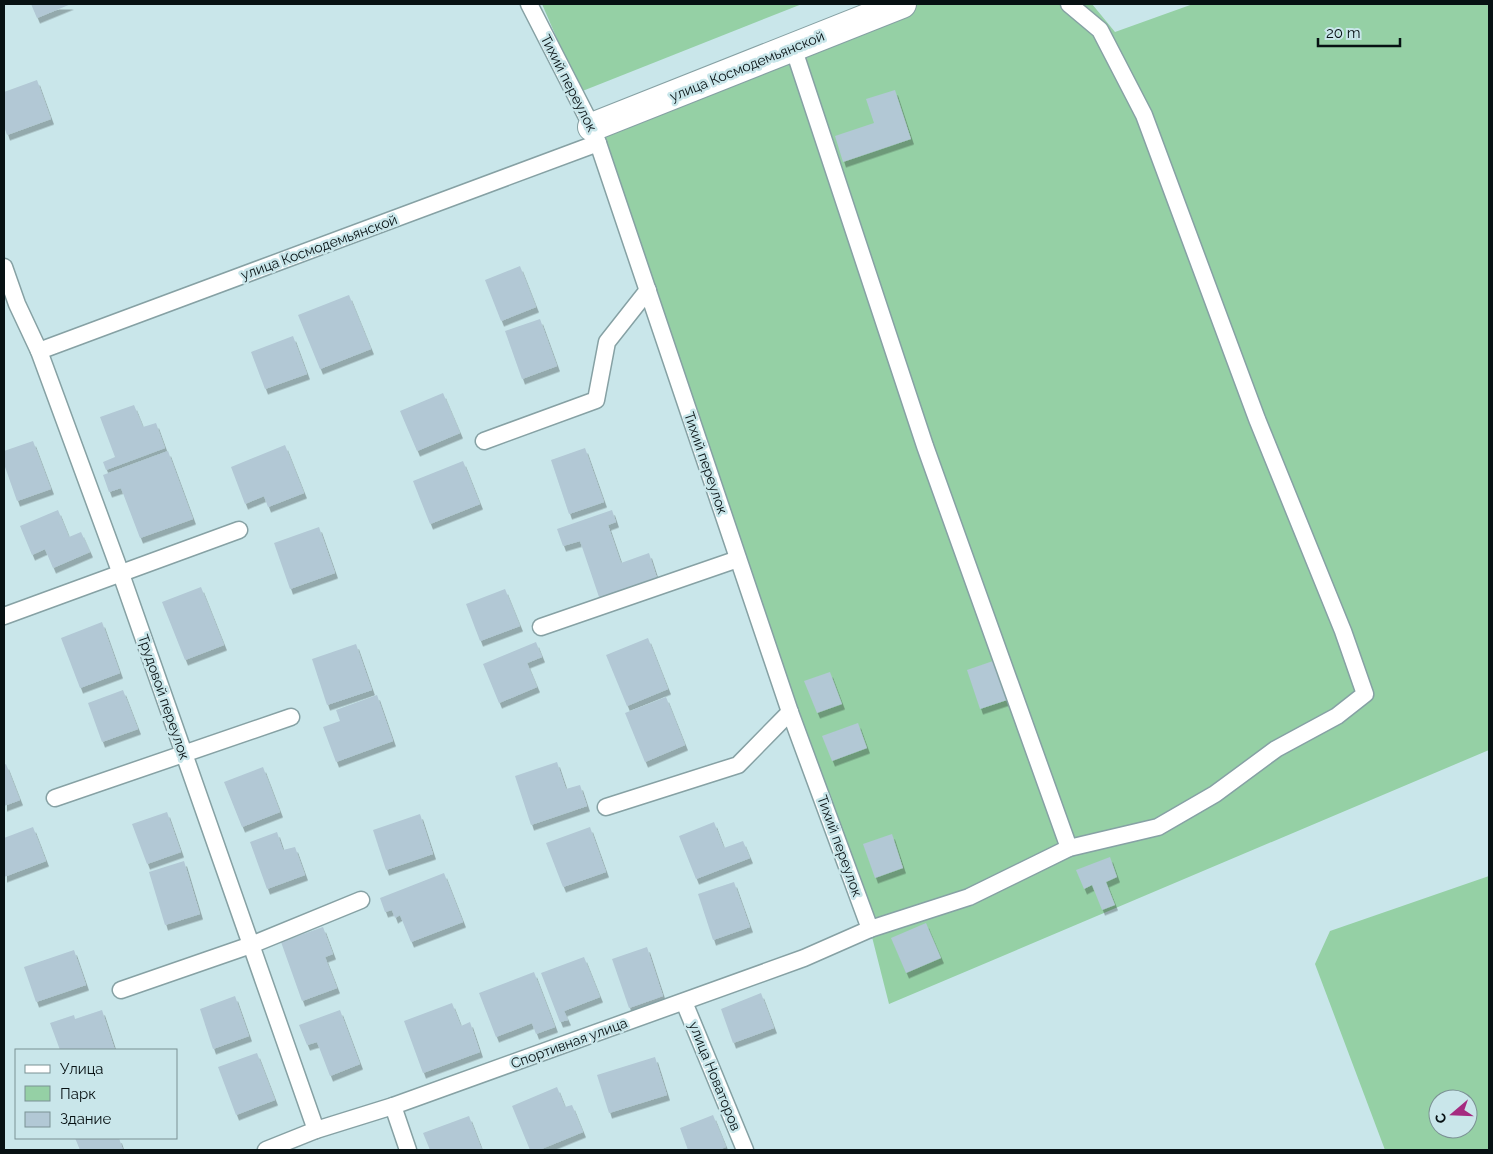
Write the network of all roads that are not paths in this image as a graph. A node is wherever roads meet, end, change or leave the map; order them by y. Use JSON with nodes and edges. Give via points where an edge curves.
{"nodes":[{"id":1,"x":529,"y":4,"type":"edge"},
{"id":2,"x":902,"y":4,"type":"edge"},
{"id":3,"x":1069,"y":4,"type":"edge"},
{"id":4,"x":793,"y":47,"type":"junction"},
{"id":5,"x":595,"y":135,"type":"junction"},
{"id":6,"x":4,"y":267,"type":"edge"},
{"id":7,"x":648,"y":290,"type":"junction"},
{"id":8,"x":11,"y":306,"type":"edge"},
{"id":9,"x":39,"y":351,"type":"junction"},
{"id":10,"x":484,"y":441,"type":"dead end"},
{"id":11,"x":239,"y":530,"type":"dead end"},
{"id":12,"x":738,"y":559,"type":"junction"},
{"id":13,"x":121,"y":574,"type":"junction"},
{"id":14,"x":4,"y":616,"type":"edge"},
{"id":15,"x":541,"y":627,"type":"dead end"},
{"id":16,"x":790,"y":712,"type":"junction"},
{"id":17,"x":291,"y":717,"type":"dead end"},
{"id":18,"x":184,"y":755,"type":"junction"},
{"id":19,"x":55,"y":798,"type":"dead end"},
{"id":20,"x":606,"y":808,"type":"dead end"},
{"id":21,"x":1069,"y":848,"type":"junction"},
{"id":22,"x":361,"y":900,"type":"dead end"},
{"id":23,"x":870,"y":929,"type":"junction"},
{"id":24,"x":251,"y":945,"type":"junction"},
{"id":25,"x":121,"y":990,"type":"dead end"},
{"id":26,"x":684,"y":1002,"type":"junction"},
{"id":27,"x":392,"y":1106,"type":"junction"},
{"id":28,"x":316,"y":1130,"type":"junction"},
{"id":29,"x":266,"y":1150,"type":"edge"},
{"id":30,"x":408,"y":1150,"type":"edge"},
{"id":31,"x":745,"y":1150,"type":"edge"}],
"edges":[{"from":1,"to":5,"type":"lane","name":"Тихий переулок"},
{"from":2,"to":4,"type":"street","name":"улица Космодемьянской"},
{"from":3,"to":21,"type":"lane","name":"Спортивная улица","via":[[1100,30],[1144,115],[1257,419],[1343,631],[1365,694],[1336,716],[1276,749],[1215,794],[1158,827]]},
{"from":4,"to":5,"type":"street","name":"улица Космодемьянской"},
{"from":4,"to":21,"type":"lane","via":[[925,446]]},
{"from":5,"to":7,"type":"lane","name":"Тихий переулок"},
{"from":5,"to":9,"type":"lane","name":"улица Космодемьянской"},
{"from":6,"to":8,"type":"lane","name":"Трудовой переулок"},
{"from":7,"to":10,"type":"lane","via":[[608,342],[596,400]]},
{"from":7,"to":12,"type":"lane","name":"Тихий переулок"},
{"from":8,"to":9,"type":"lane","name":"Трудовой переулок"},
{"from":9,"to":13,"type":"lane","name":"Трудовой переулок"},
{"from":11,"to":13,"type":"lane"},
{"from":12,"to":15,"type":"lane"},
{"from":12,"to":16,"type":"lane","name":"Тихий переулок"},
{"from":13,"to":14,"type":"lane"},
{"from":13,"to":18,"type":"lane","name":"Трудовой переулок"},
{"from":16,"to":20,"type":"lane","via":[[738,765]]},
{"from":16,"to":23,"type":"lane","name":"Тихий переулок"},
{"from":17,"to":18,"type":"lane"},
{"from":18,"to":19,"type":"lane"},
{"from":18,"to":24,"type":"lane","name":"Трудовой переулок"},
{"from":21,"to":23,"type":"lane","name":"Спортивная улица","via":[[969,897]]},
{"from":22,"to":24,"type":"lane"},
{"from":23,"to":26,"type":"lane","name":"Спортивная улица","via":[[804,958]]},
{"from":24,"to":25,"type":"lane"},
{"from":24,"to":28,"type":"lane","name":"Трудовой переулок"},
{"from":26,"to":27,"type":"lane","name":"Спортивная улица"},
{"from":26,"to":31,"type":"lane","name":"улица Новаторов"},
{"from":27,"to":28,"type":"lane","name":"Спортивная улица"},
{"from":27,"to":30,"type":"lane"},
{"from":28,"to":29,"type":"lane","name":"Спортивная улица"}]}
